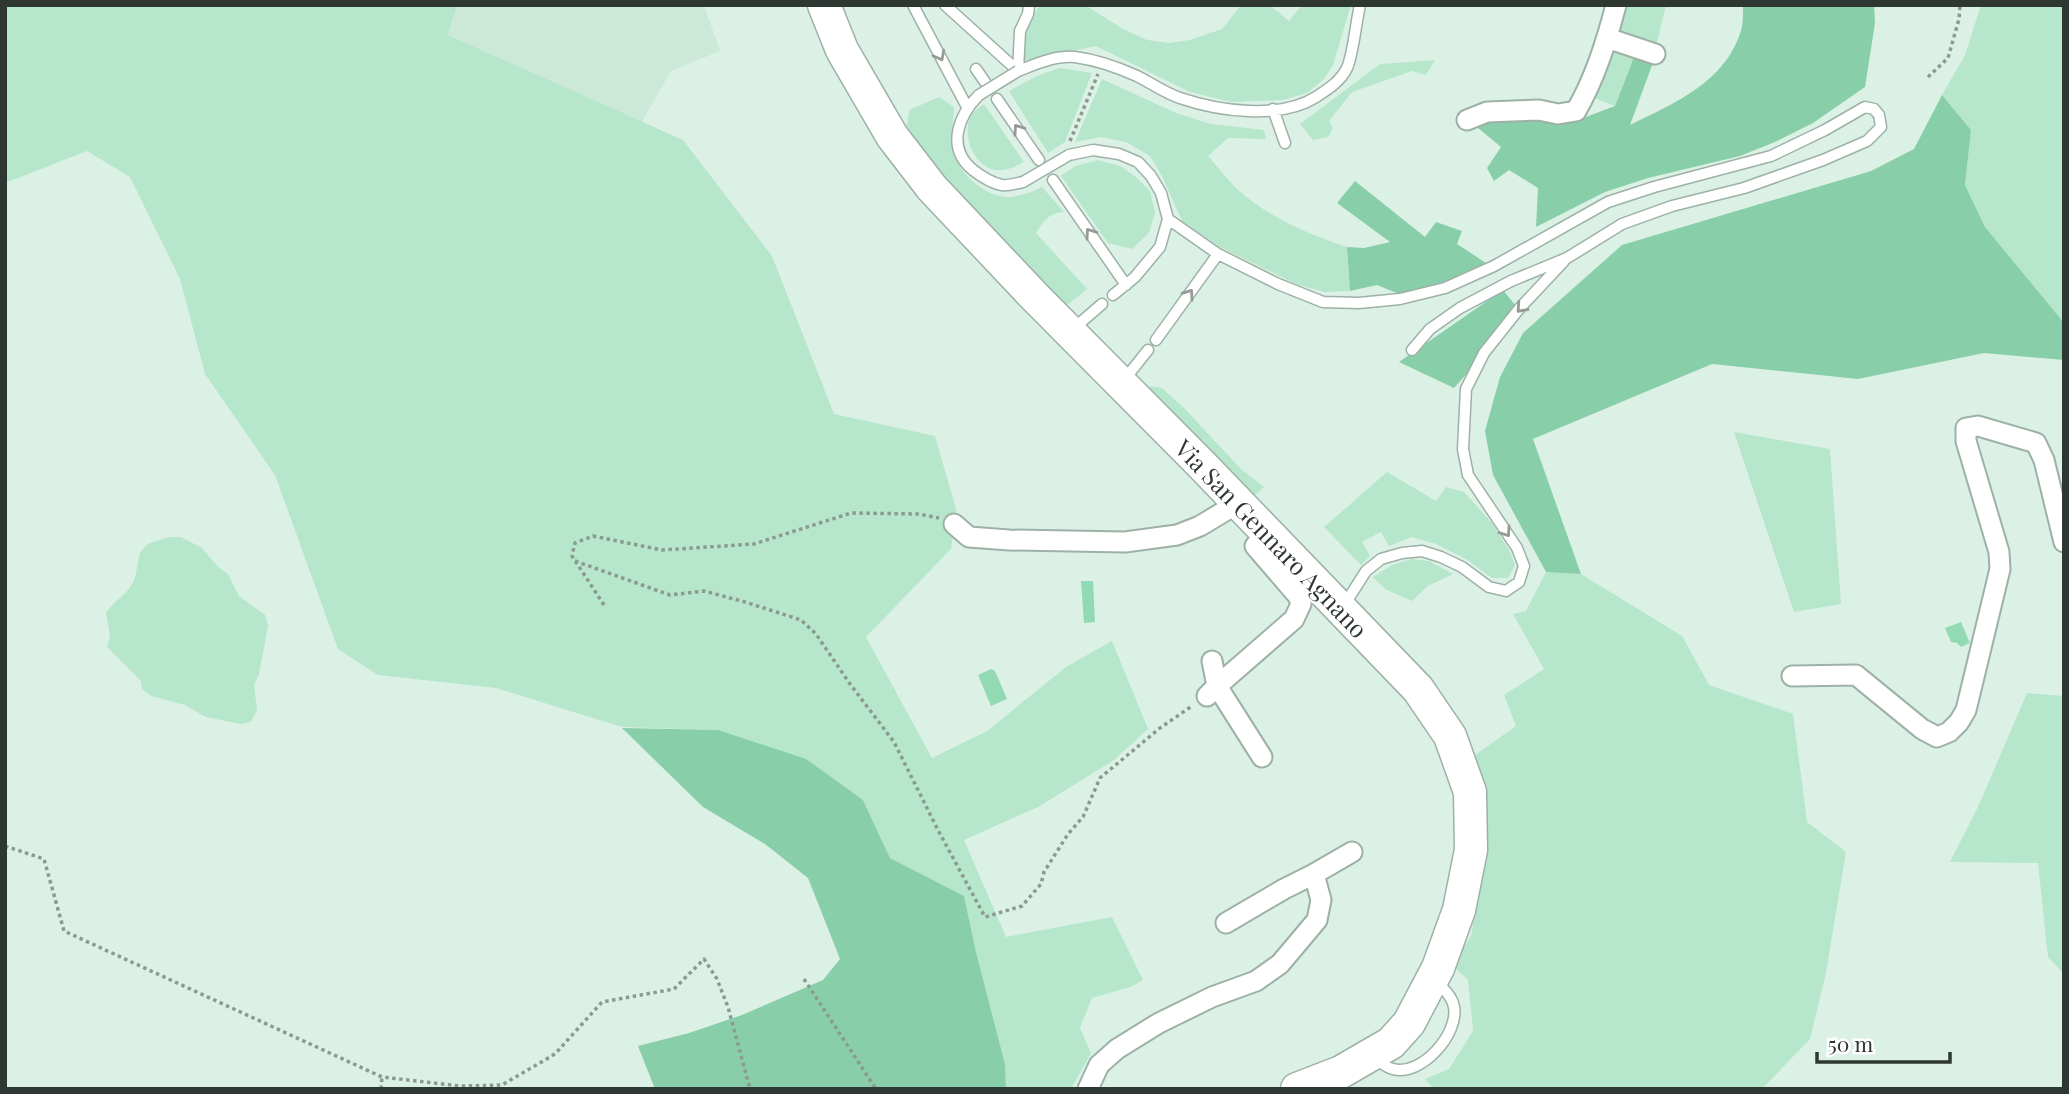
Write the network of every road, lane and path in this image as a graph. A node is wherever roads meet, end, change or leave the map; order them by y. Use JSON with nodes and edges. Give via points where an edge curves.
{"nodes":[{"id":1,"x":824,"y":5,"type":"edge"},
{"id":2,"x":832,"y":5,"type":"edge"},
{"id":3,"x":913,"y":5,"type":"edge"},
{"id":4,"x":945,"y":5,"type":"edge"},
{"id":5,"x":1360,"y":5,"type":"edge"},
{"id":6,"x":1616,"y":5,"type":"edge"},
{"id":7,"x":1960,"y":5,"type":"edge"},
{"id":8,"x":1030,"y":6,"type":"edge"},
{"id":9,"x":1607,"y":38,"type":"junction"},
{"id":10,"x":842,"y":50,"type":"junction"},
{"id":11,"x":1655,"y":54,"type":"dead end"},
{"id":12,"x":1103,"y":62,"type":"junction"},
{"id":13,"x":976,"y":69,"type":"dead end"},
{"id":14,"x":1018,"y":71,"type":"junction"},
{"id":15,"x":1928,"y":77,"type":"dead end"},
{"id":16,"x":985,"y":82,"type":"dead end"},
{"id":17,"x":997,"y":99,"type":"dead end"},
{"id":18,"x":967,"y":107,"type":"junction"},
{"id":19,"x":1273,"y":109,"type":"junction"},
{"id":20,"x":1467,"y":120,"type":"dead end"},
{"id":21,"x":1285,"y":143,"type":"dead end"},
{"id":22,"x":1066,"y":157,"type":"junction"},
{"id":23,"x":1039,"y":160,"type":"dead end"},
{"id":24,"x":1053,"y":180,"type":"dead end"},
{"id":25,"x":1168,"y":219,"type":"junction"},
{"id":26,"x":1217,"y":254,"type":"junction"},
{"id":27,"x":1567,"y":258,"type":"junction"},
{"id":28,"x":1126,"y":285,"type":"junction"},
{"id":29,"x":1113,"y":295,"type":"dead end"},
{"id":30,"x":1102,"y":304,"type":"dead end"},
{"id":31,"x":1070,"y":332,"type":"junction"},
{"id":32,"x":1156,"y":340,"type":"dead end"},
{"id":33,"x":1148,"y":350,"type":"dead end"},
{"id":34,"x":1412,"y":350,"type":"dead end"},
{"id":35,"x":1121,"y":383,"type":"junction"},
{"id":36,"x":1238,"y":503,"type":"junction"},
{"id":37,"x":954,"y":524,"type":"joint"},
{"id":38,"x":1268,"y":534,"type":"junction"},
{"id":39,"x":2064,"y":542,"type":"edge"},
{"id":40,"x":575,"y":561,"type":"junction"},
{"id":41,"x":604,"y":605,"type":"dead end"},
{"id":42,"x":1342,"y":609,"type":"junction"},
{"id":43,"x":1212,"y":661,"type":"dead end"},
{"id":44,"x":1791,"y":676,"type":"dead end"},
{"id":45,"x":1212,"y":691,"type":"junction"},
{"id":46,"x":1262,"y":757,"type":"dead end"},
{"id":47,"x":5,"y":846,"type":"edge"},
{"id":48,"x":1352,"y":852,"type":"dead end"},
{"id":49,"x":1314,"y":874,"type":"junction"},
{"id":50,"x":1226,"y":923,"type":"dead end"},
{"id":51,"x":804,"y":979,"type":"dead end"},
{"id":52,"x":382,"y":1077,"type":"junction"},
{"id":53,"x":380,"y":1089,"type":"edge"},
{"id":54,"x":750,"y":1089,"type":"edge"},
{"id":55,"x":876,"y":1089,"type":"edge"},
{"id":56,"x":1088,"y":1089,"type":"edge"},
{"id":57,"x":1297,"y":1089,"type":"edge"}],
"edges":[{"from":1,"to":10,"type":"main road","name":"Via San Gennaro Agnano"},
{"from":2,"to":10,"type":"lane"},
{"from":3,"to":18,"type":"lane","one_way":true},
{"from":4,"to":14,"type":"lane"},
{"from":5,"to":19,"type":"lane","via":[[1347,68],[1336,84],[1307,103]]},
{"from":6,"to":9,"type":"street"},
{"from":7,"to":15,"type":"path","via":[[1948,58]]},
{"from":8,"to":14,"type":"lane","via":[[1020,31]]},
{"from":9,"to":11,"type":"street"},
{"from":9,"to":20,"type":"street","via":[[1576,111],[1487,112]]},
{"from":10,"to":31,"type":"main road","name":"Via San Gennaro Agnano","via":[[892,136],[932,188]]},
{"from":12,"to":14,"type":"lane","via":[[1071,57]]},
{"from":12,"to":19,"type":"lane","via":[[1178,97],[1217,108]]},
{"from":12,"to":22,"type":"path"},
{"from":13,"to":16,"type":"lane"},
{"from":14,"to":18,"type":"lane","bridge":true},
{"from":23,"to":17,"type":"lane","one_way":true},
{"from":18,"to":22,"type":"lane","bridge":true,"via":[[958,131],[959,151],[984,179],[1004,186],[1024,182]]},
{"from":19,"to":21,"type":"lane"},
{"from":22,"to":25,"type":"lane","via":[[1093,150],[1138,162],[1161,193]]},
{"from":28,"to":24,"type":"lane","one_way":true},
{"from":25,"to":26,"type":"lane"},
{"from":25,"to":28,"type":"lane","via":[[1160,247]]},
{"from":26,"to":27,"type":"lane","via":[[1323,302],[1400,299],[1445,288],[1494,266],[1608,202],[1771,156],[1865,107],[1874,108],[1879,115],[1881,127],[1867,141],[1744,188],[1622,224]]},
{"from":32,"to":26,"type":"lane","one_way":true},
{"from":27,"to":34,"type":"lane","via":[[1461,308],[1430,328]]},
{"from":27,"to":42,"type":"lane","one_way":true,"via":[[1484,353],[1466,389],[1463,449],[1468,475],[1517,548],[1524,566],[1519,582],[1506,590],[1489,587],[1441,557],[1422,551],[1402,552],[1381,559],[1366,571]]},
{"from":28,"to":29,"type":"lane"},
{"from":30,"to":31,"type":"lane"},
{"from":31,"to":35,"type":"main road","name":"Via San Gennaro Agnano"},
{"from":33,"to":35,"type":"lane"},
{"from":35,"to":36,"type":"main road","name":"Via San Gennaro Agnano"},
{"from":36,"to":37,"type":"street","via":[[1177,535],[1125,542],[969,537]]},
{"from":36,"to":38,"type":"main road","name":"Via San Gennaro Agnano"},
{"from":37,"to":40,"type":"path","via":[[919,514],[851,513],[754,544],[662,550],[593,536],[575,543]]},
{"from":38,"to":42,"type":"main road","name":"Via San Gennaro Agnano"},
{"from":38,"to":45,"type":"street","via":[[1255,546],[1301,604],[1294,619]]},
{"from":39,"to":44,"type":"street","via":[[2036,443],[1978,426],[1966,428],[2000,569],[1966,710],[1959,722],[1937,737],[1856,675]]},
{"from":40,"to":41,"type":"path"},
{"from":40,"to":45,"type":"path","via":[[670,595],[704,591],[801,620],[894,742],[985,916],[1022,906],[1083,817],[1100,778]]},
{"from":42,"to":57,"type":"main road","name":"Via San Gennaro Agnano","via":[[1418,689],[1450,736],[1470,792],[1471,850],[1459,910],[1409,1023],[1391,1043],[1369,1056]]},
{"from":43,"to":45,"type":"street"},
{"from":45,"to":46,"type":"street"},
{"from":47,"to":52,"type":"path","via":[[44,859],[64,931]]},
{"from":48,"to":49,"type":"street"},
{"from":49,"to":50,"type":"street"},
{"from":49,"to":56,"type":"street","via":[[1321,900],[1317,920],[1280,964],[1256,981],[1212,996],[1117,1049],[1099,1065]]},
{"from":51,"to":55,"type":"path"},
{"from":52,"to":53,"type":"path"},
{"from":52,"to":54,"type":"path","via":[[460,1086],[502,1085],[555,1054],[602,1002],[674,989],[704,959],[728,1007]]}]}
